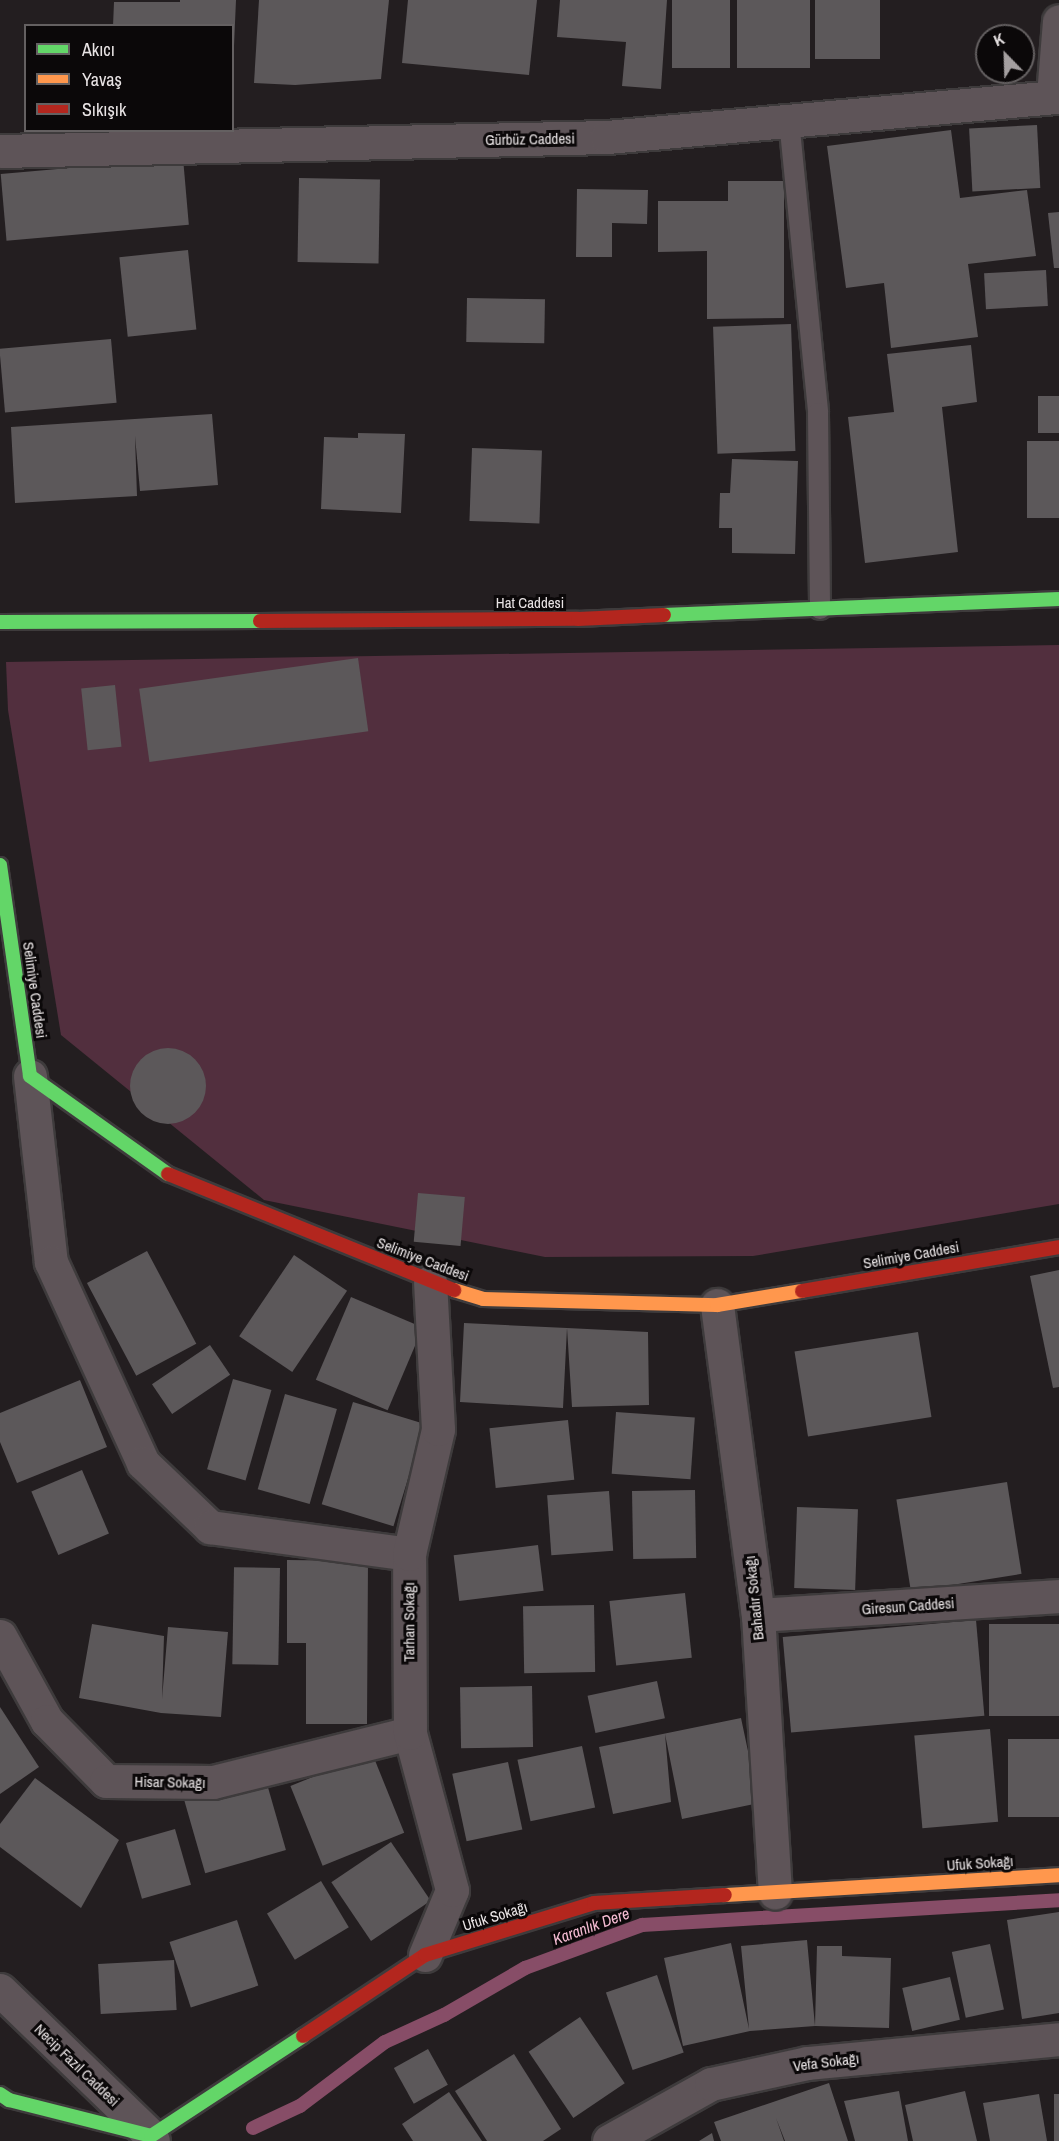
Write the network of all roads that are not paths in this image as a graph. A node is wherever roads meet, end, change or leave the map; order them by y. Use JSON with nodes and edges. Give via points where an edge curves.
{"nodes":[{"id":1,"x":1059,"y":21,"type":"edge"},
{"id":2,"x":1056,"y":96,"type":"edge"},
{"id":3,"x":789,"y":120,"type":"junction"},
{"id":4,"x":0,"y":150,"type":"edge"},
{"id":5,"x":1059,"y":599,"type":"edge"},
{"id":6,"x":820,"y":609,"type":"junction"},
{"id":7,"x":0,"y":622,"type":"edge"},
{"id":8,"x":0,"y":865,"type":"edge"},
{"id":9,"x":30,"y":1076,"type":"junction"},
{"id":10,"x":1059,"y":1247,"type":"edge"},
{"id":11,"x":430,"y":1282,"type":"junction"},
{"id":12,"x":717,"y":1305,"type":"junction"},
{"id":13,"x":409,"y":1554,"type":"junction"},
{"id":14,"x":1059,"y":1596,"type":"edge"},
{"id":15,"x":758,"y":1615,"type":"junction"},
{"id":16,"x":0,"y":1636,"type":"edge"},
{"id":17,"x":410,"y":1733,"type":"junction"},
{"id":18,"x":1059,"y":1875,"type":"edge"},
{"id":19,"x":775,"y":1892,"type":"junction"},
{"id":20,"x":425,"y":1955,"type":"junction"},
{"id":21,"x":0,"y":1990,"type":"edge"},
{"id":22,"x":1059,"y":2039,"type":"edge"},
{"id":23,"x":0,"y":2094,"type":"edge"},
{"id":24,"x":152,"y":2138,"type":"edge"},
{"id":25,"x":609,"y":2141,"type":"edge"}],
"edges":[{"from":1,"to":2,"type":"street"},
{"from":2,"to":3,"type":"street","name":"Gürbüz Caddesi"},
{"from":3,"to":4,"type":"street","name":"Gürbüz Caddesi","via":[[607,138]]},
{"from":3,"to":6,"type":"lane","via":[[818,413]]},
{"from":5,"to":6,"type":"street","name":"Hat Caddesi"},
{"from":6,"to":7,"type":"street","name":"Hat Caddesi","via":[[578,619]]},
{"from":8,"to":9,"type":"street","name":"Selimiye Caddesi"},
{"from":9,"to":11,"type":"street","name":"Selimiye Caddesi","via":[[171,1176]]},
{"from":9,"to":13,"type":"street","via":[[51,1262],[143,1463],[210,1527]]},
{"from":10,"to":12,"type":"street","name":"Selimiye Caddesi"},
{"from":11,"to":12,"type":"street","name":"Selimiye Caddesi","via":[[483,1299]]},
{"from":11,"to":13,"type":"street","name":"Tarhan Sokağı","via":[[438,1429]]},
{"from":12,"to":15,"type":"street","name":"Bahadır Sokağı"},
{"from":13,"to":17,"type":"street","name":"Tarhan Sokağı"},
{"from":14,"to":15,"type":"street","name":"Giresun Caddesi"},
{"from":15,"to":19,"type":"street","name":"Bahadır Sokağı"},
{"from":16,"to":17,"type":"street","name":"Hisar Sokağı","via":[[47,1721],[106,1781],[213,1782]]},
{"from":17,"to":20,"type":"street","name":"Tarhan Sokağı","via":[[452,1890]]},
{"from":18,"to":19,"type":"street","name":"Ufuk Sokağı"},
{"from":19,"to":20,"type":"street","name":"Ufuk Sokağı","via":[[594,1903]]},
{"from":20,"to":24,"type":"street","name":"Ufuk Sokağı"},
{"from":21,"to":24,"type":"street","name":"Necip Fazıl Caddesi"},
{"from":22,"to":25,"type":"street","name":"Vefa Sokağı","via":[[807,2063],[711,2084]]},
{"from":23,"to":24,"type":"street","via":[[9,2100]]}]}
